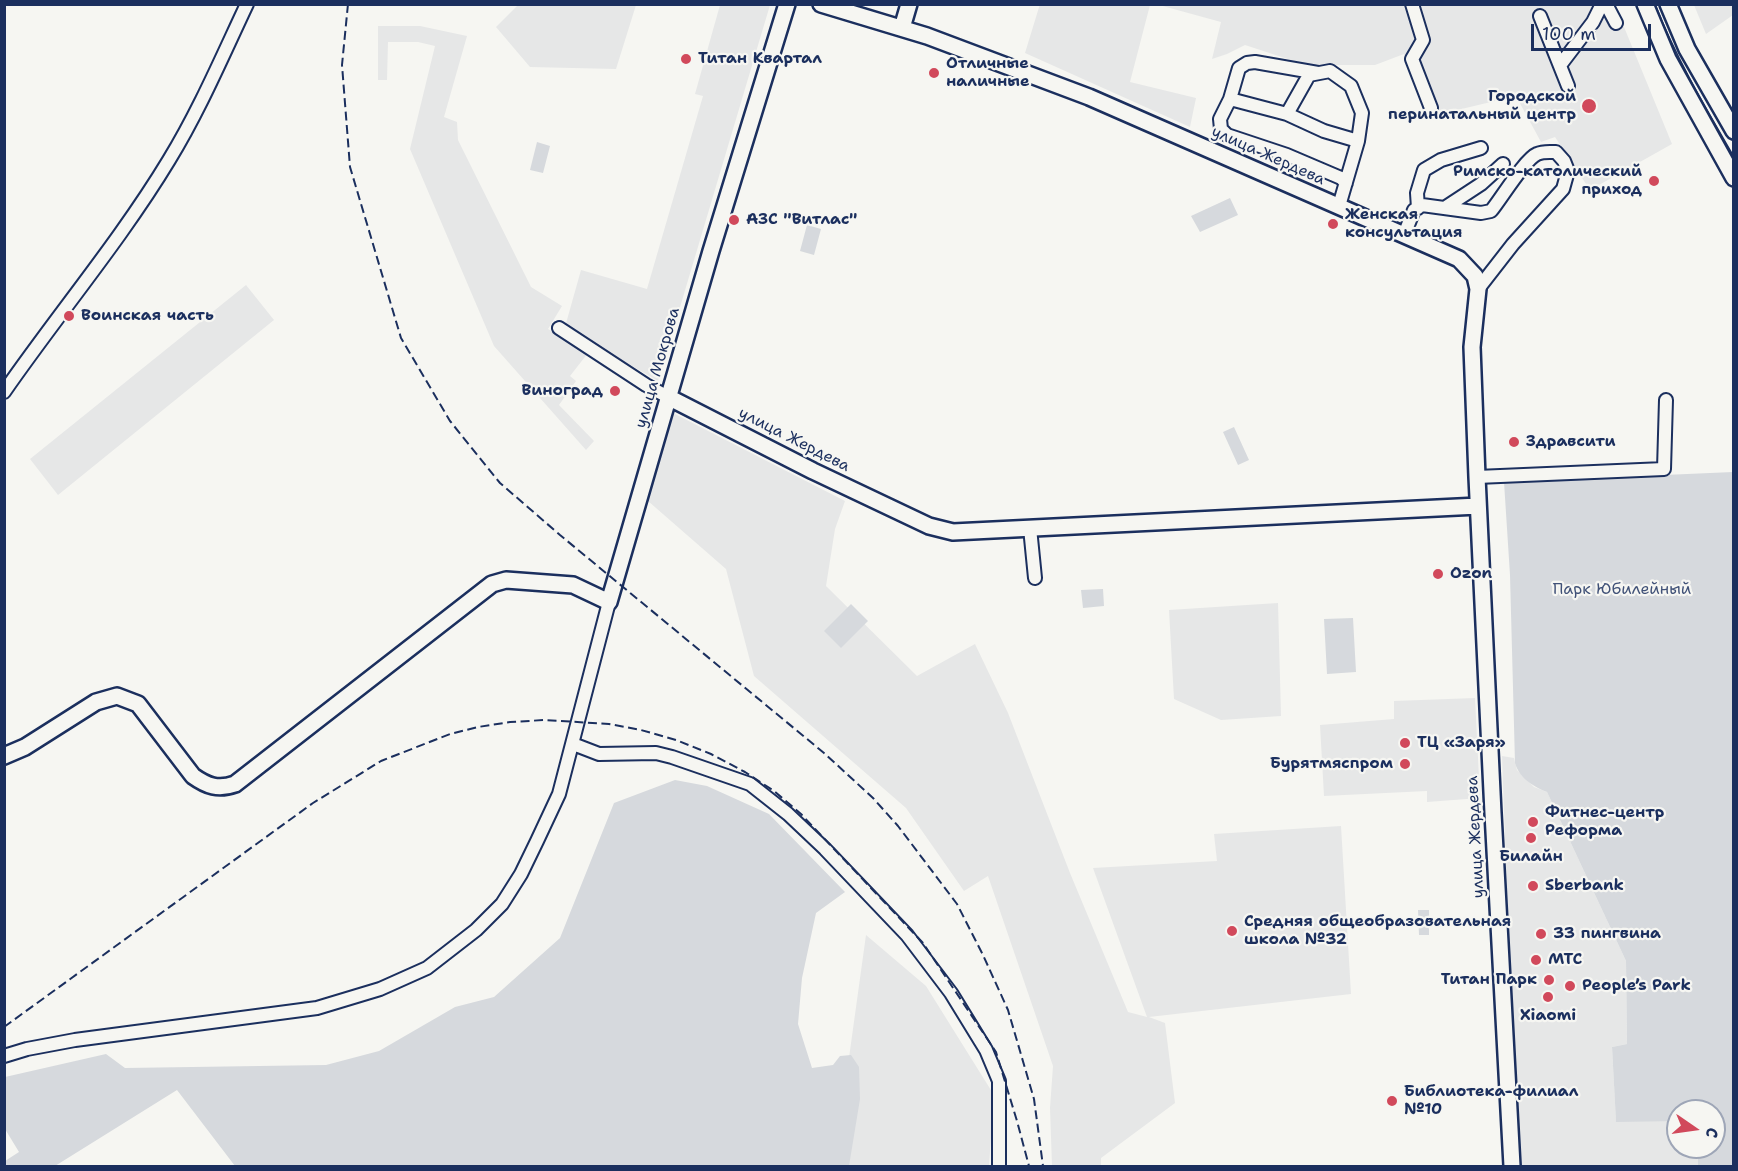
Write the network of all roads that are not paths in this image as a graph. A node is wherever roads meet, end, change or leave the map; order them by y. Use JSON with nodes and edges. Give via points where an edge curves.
{"nodes":[{"id":1,"x":247,"y":4,"type":"edge"},
{"id":2,"x":787,"y":4,"type":"edge"},
{"id":3,"x":821,"y":4,"type":"edge"},
{"id":4,"x":909,"y":4,"type":"edge"},
{"id":5,"x":1412,"y":4,"type":"edge"},
{"id":6,"x":1604,"y":4,"type":"edge"},
{"id":7,"x":1645,"y":4,"type":"edge"},
{"id":8,"x":1668,"y":4,"type":"edge"},
{"id":9,"x":1540,"y":16,"type":"dead end"},
{"id":10,"x":1616,"y":23,"type":"dead end"},
{"id":11,"x":902,"y":28,"type":"junction"},
{"id":12,"x":1561,"y":64,"type":"junction"},
{"id":13,"x":1318,"y":73,"type":"junction"},
{"id":14,"x":1568,"y":86,"type":"dead end"},
{"id":15,"x":1230,"y":99,"type":"junction"},
{"id":16,"x":1431,"y":108,"type":"dead end"},
{"id":17,"x":1287,"y":114,"type":"junction"},
{"id":18,"x":1734,"y":131,"type":"edge"},
{"id":19,"x":1358,"y":141,"type":"junction"},
{"id":20,"x":1481,"y":148,"type":"dead end"},
{"id":21,"x":1503,"y":164,"type":"dead end"},
{"id":22,"x":1734,"y":178,"type":"edge"},
{"id":23,"x":1347,"y":183,"type":"junction"},
{"id":24,"x":1338,"y":206,"type":"junction"},
{"id":25,"x":1446,"y":207,"type":"junction"},
{"id":26,"x":1418,"y":208,"type":"junction"},
{"id":27,"x":1404,"y":235,"type":"junction"},
{"id":28,"x":1478,"y":289,"type":"junction"},
{"id":29,"x":559,"y":328,"type":"dead end"},
{"id":30,"x":6,"y":386,"type":"edge"},
{"id":31,"x":668,"y":397,"type":"junction"},
{"id":32,"x":1666,"y":400,"type":"dead end"},
{"id":33,"x":1477,"y":477,"type":"junction"},
{"id":34,"x":1479,"y":506,"type":"junction"},
{"id":35,"x":1030,"y":528,"type":"junction"},
{"id":36,"x":1035,"y":578,"type":"dead end"},
{"id":37,"x":609,"y":602,"type":"junction"},
{"id":38,"x":573,"y":744,"type":"junction"},
{"id":39,"x":4,"y":756,"type":"edge"},
{"id":40,"x":4,"y":1056,"type":"edge"},
{"id":41,"x":999,"y":1167,"type":"edge"},
{"id":42,"x":1512,"y":1167,"type":"edge"}],
"edges":[{"from":1,"to":30,"type":"street","via":[[170,159]]},
{"from":2,"to":31,"type":"main road","name":"улица Мокрова"},
{"from":3,"to":11,"type":"main road","name":"улица Жердева"},
{"from":4,"to":11,"type":"main road"},
{"from":5,"to":16,"type":"street","via":[[1423,40],[1412,58]]},
{"from":6,"to":10,"type":"street"},
{"from":6,"to":12,"type":"street"},
{"from":7,"to":22,"type":"main road","via":[[1668,59]]},
{"from":8,"to":18,"type":"main road","via":[[1687,49]]},
{"from":9,"to":12,"type":"street"},
{"from":11,"to":24,"type":"main road","name":"улица Жердева","via":[[1089,97]]},
{"from":12,"to":14,"type":"street"},
{"from":13,"to":15,"type":"street","via":[[1247,63],[1239,68]]},
{"from":13,"to":17,"type":"street","via":[[1309,75]]},
{"from":13,"to":19,"type":"street","via":[[1330,71],[1351,86],[1362,113]]},
{"from":15,"to":17,"type":"street"},
{"from":15,"to":23,"type":"street","via":[[1220,118],[1221,129],[1227,135],[1287,155]]},
{"from":17,"to":19,"type":"street"},
{"from":19,"to":23,"type":"street"},
{"from":20,"to":26,"type":"street","via":[[1424,170],[1417,193]]},
{"from":21,"to":25,"type":"street"},
{"from":23,"to":24,"type":"street"},
{"from":24,"to":27,"type":"main road","name":"улица Жердева"},
{"from":25,"to":26,"type":"street"},
{"from":25,"to":28,"type":"street","via":[[1491,211],[1525,162],[1536,154],[1556,152],[1568,171],[1563,189]]},
{"from":26,"to":27,"type":"street"},
{"from":27,"to":28,"type":"main road","name":"улица Жердева","via":[[1459,259],[1475,276]]},
{"from":28,"to":33,"type":"main road","name":"улица Жердева","via":[[1473,347]]},
{"from":29,"to":31,"type":"street","name":"улица Жердева"},
{"from":31,"to":35,"type":"main road","name":"улица Жердева","via":[[929,526],[953,532]]},
{"from":31,"to":37,"type":"main road","name":"улица Мокрова"},
{"from":32,"to":33,"type":"street","via":[[1664,469]]},
{"from":33,"to":34,"type":"main road","name":"улица Жердева"},
{"from":34,"to":35,"type":"main road","name":"улица Жердева"},
{"from":34,"to":42,"type":"main road","name":"улица Жердева"},
{"from":35,"to":36,"type":"street"},
{"from":37,"to":38,"type":"street","name":"улица Мокрова"},
{"from":37,"to":39,"type":"main road","via":[[573,585],[506,580],[492,584],[235,784],[225,787],[216,788],[193,776],[138,704],[117,696],[96,702]]},
{"from":38,"to":40,"type":"street","name":"улица Мокрова","via":[[559,794],[521,874],[502,904],[427,968],[380,989],[317,1008],[75,1040]]},
{"from":38,"to":41,"type":"street","via":[[599,754],[656,753],[750,784],[825,849],[908,935],[951,993],[986,1050],[999,1081]]}]}
